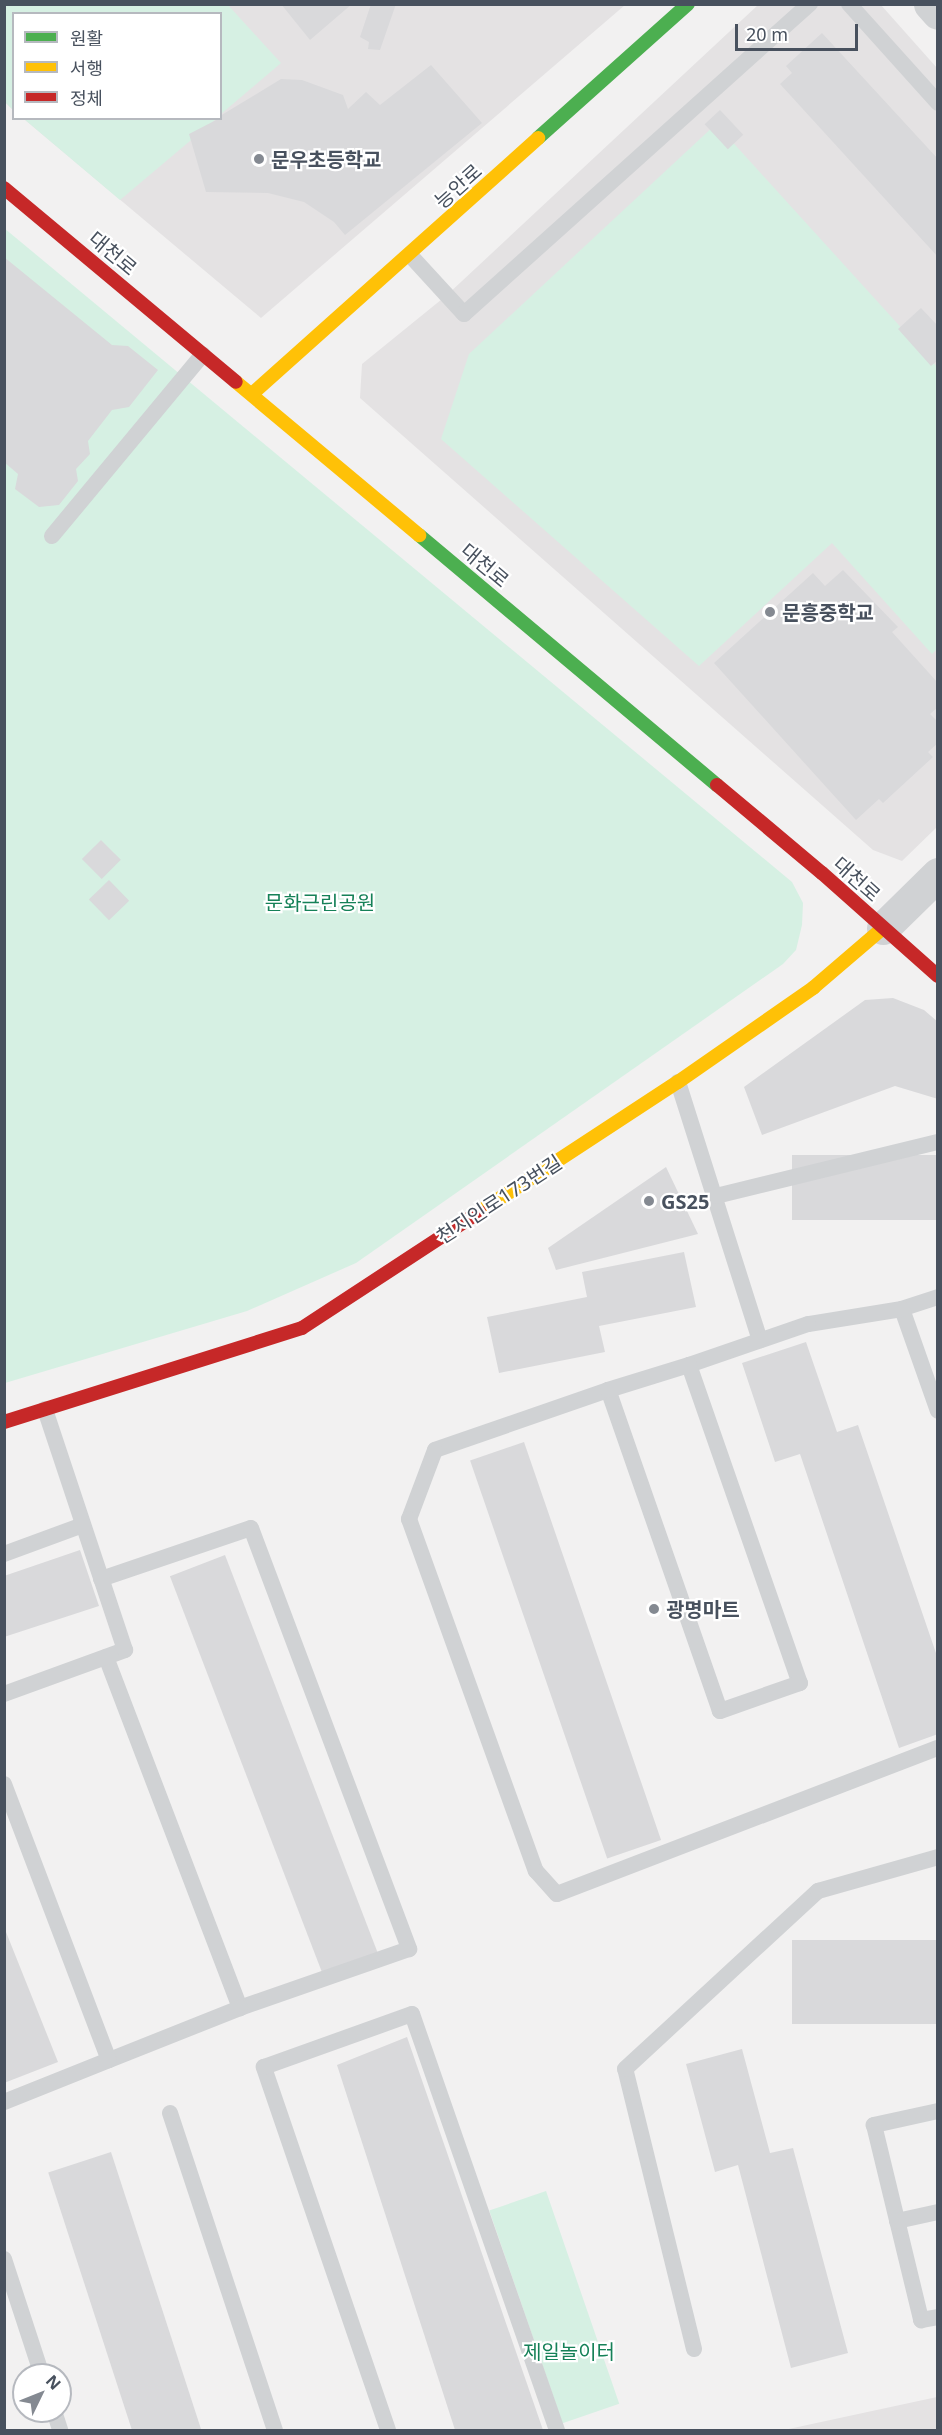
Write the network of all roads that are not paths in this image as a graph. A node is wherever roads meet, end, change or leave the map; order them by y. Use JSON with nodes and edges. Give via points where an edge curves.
{"nodes":[{"id":1,"x":688,"y":4,"type":"edge"},
{"id":2,"x":810,"y":4,"type":"edge"},
{"id":3,"x":849,"y":4,"type":"edge"},
{"id":4,"x":930,"y":4,"type":"edge"},
{"id":5,"x":938,"y":13,"type":"edge"},
{"id":6,"x":938,"y":103,"type":"edge"},
{"id":7,"x":4,"y":188,"type":"edge"},
{"id":8,"x":410,"y":255,"type":"junction"},
{"id":9,"x":203,"y":354,"type":"junction"},
{"id":10,"x":252,"y":394,"type":"junction"},
{"id":11,"x":52,"y":536,"type":"dead end"},
{"id":12,"x":938,"y":874,"type":"edge"},
{"id":13,"x":883,"y":928,"type":"junction"},
{"id":14,"x":938,"y":976,"type":"edge"},
{"id":15,"x":678,"y":1082,"type":"junction"},
{"id":16,"x":938,"y":1142,"type":"edge"},
{"id":17,"x":716,"y":1196,"type":"junction"},
{"id":18,"x":938,"y":1297,"type":"edge"},
{"id":19,"x":902,"y":1309,"type":"junction"},
{"id":20,"x":760,"y":1340,"type":"junction"},
{"id":21,"x":689,"y":1365,"type":"junction"},
{"id":22,"x":608,"y":1390,"type":"junction"},
{"id":23,"x":45,"y":1409,"type":"junction"},
{"id":24,"x":938,"y":1411,"type":"edge"},
{"id":25,"x":4,"y":1422,"type":"edge"},
{"id":26,"x":83,"y":1525,"type":"junction"},
{"id":27,"x":4,"y":1554,"type":"edge"},
{"id":28,"x":101,"y":1579,"type":"junction"},
{"id":29,"x":106,"y":1657,"type":"junction"},
{"id":30,"x":4,"y":1694,"type":"edge"},
{"id":31,"x":938,"y":1748,"type":"edge"},
{"id":32,"x":4,"y":1784,"type":"edge"},
{"id":33,"x":938,"y":1857,"type":"edge"},
{"id":34,"x":240,"y":2008,"type":"junction"},
{"id":35,"x":110,"y":2060,"type":"junction"},
{"id":36,"x":4,"y":2102,"type":"edge"},
{"id":37,"x":938,"y":2111,"type":"edge"},
{"id":38,"x":170,"y":2113,"type":"dead end"},
{"id":39,"x":938,"y":2212,"type":"edge"},
{"id":40,"x":897,"y":2221,"type":"junction"},
{"id":41,"x":4,"y":2259,"type":"edge"},
{"id":42,"x":938,"y":2317,"type":"edge"},
{"id":43,"x":694,"y":2349,"type":"dead end"},
{"id":44,"x":38,"y":2363,"type":"edge"},
{"id":45,"x":275,"y":2430,"type":"edge"},
{"id":46,"x":388,"y":2430,"type":"edge"},
{"id":47,"x":557,"y":2430,"type":"edge"}],
"edges":[{"from":1,"to":8,"type":"street","name":"능안로"},
{"from":2,"to":8,"type":"lane","via":[[464,314]]},
{"from":3,"to":6,"type":"lane"},
{"from":4,"to":5,"type":"street"},
{"from":7,"to":9,"type":"street","name":"대천로"},
{"from":8,"to":10,"type":"street","name":"능안로"},
{"from":9,"to":10,"type":"street","name":"대천로"},
{"from":9,"to":11,"type":"lane"},
{"from":10,"to":13,"type":"street","name":"대천로"},
{"from":12,"to":13,"type":"street","name":"천지인로173번길"},
{"from":13,"to":14,"type":"street","name":"대천로"},
{"from":13,"to":15,"type":"street","name":"천지인로173번길","via":[[813,988]]},
{"from":15,"to":17,"type":"lane"},
{"from":15,"to":23,"type":"street","name":"천지인로173번길","via":[[302,1328]]},
{"from":16,"to":17,"type":"lane"},
{"from":17,"to":20,"type":"lane"},
{"from":18,"to":19,"type":"lane"},
{"from":19,"to":20,"type":"lane","via":[[808,1324]]},
{"from":19,"to":24,"type":"lane"},
{"from":20,"to":21,"type":"lane"},
{"from":21,"to":22,"type":"lane"},
{"from":21,"to":22,"type":"lane","via":[[800,1683],[720,1711]]},
{"from":22,"to":31,"type":"lane","via":[[435,1450],[409,1519],[537,1871],[556,1894]]},
{"from":23,"to":25,"type":"street","name":"천지인로173번길"},
{"from":23,"to":26,"type":"lane"},
{"from":26,"to":27,"type":"lane"},
{"from":26,"to":28,"type":"lane"},
{"from":28,"to":29,"type":"lane","via":[[125,1650]]},
{"from":28,"to":34,"type":"lane","via":[[251,1528],[409,1949]]},
{"from":29,"to":30,"type":"lane"},
{"from":29,"to":34,"type":"lane"},
{"from":32,"to":35,"type":"lane"},
{"from":33,"to":43,"type":"lane","via":[[818,1892],[625,2068]]},
{"from":34,"to":35,"type":"lane"},
{"from":35,"to":36,"type":"lane"},
{"from":37,"to":40,"type":"lane","via":[[874,2126]]},
{"from":38,"to":45,"type":"lane"},
{"from":39,"to":40,"type":"lane"},
{"from":40,"to":42,"type":"lane","via":[[921,2320]]},
{"from":41,"to":44,"type":"lane"},
{"from":46,"to":47,"type":"lane","via":[[264,2067],[412,2014]]}]}
